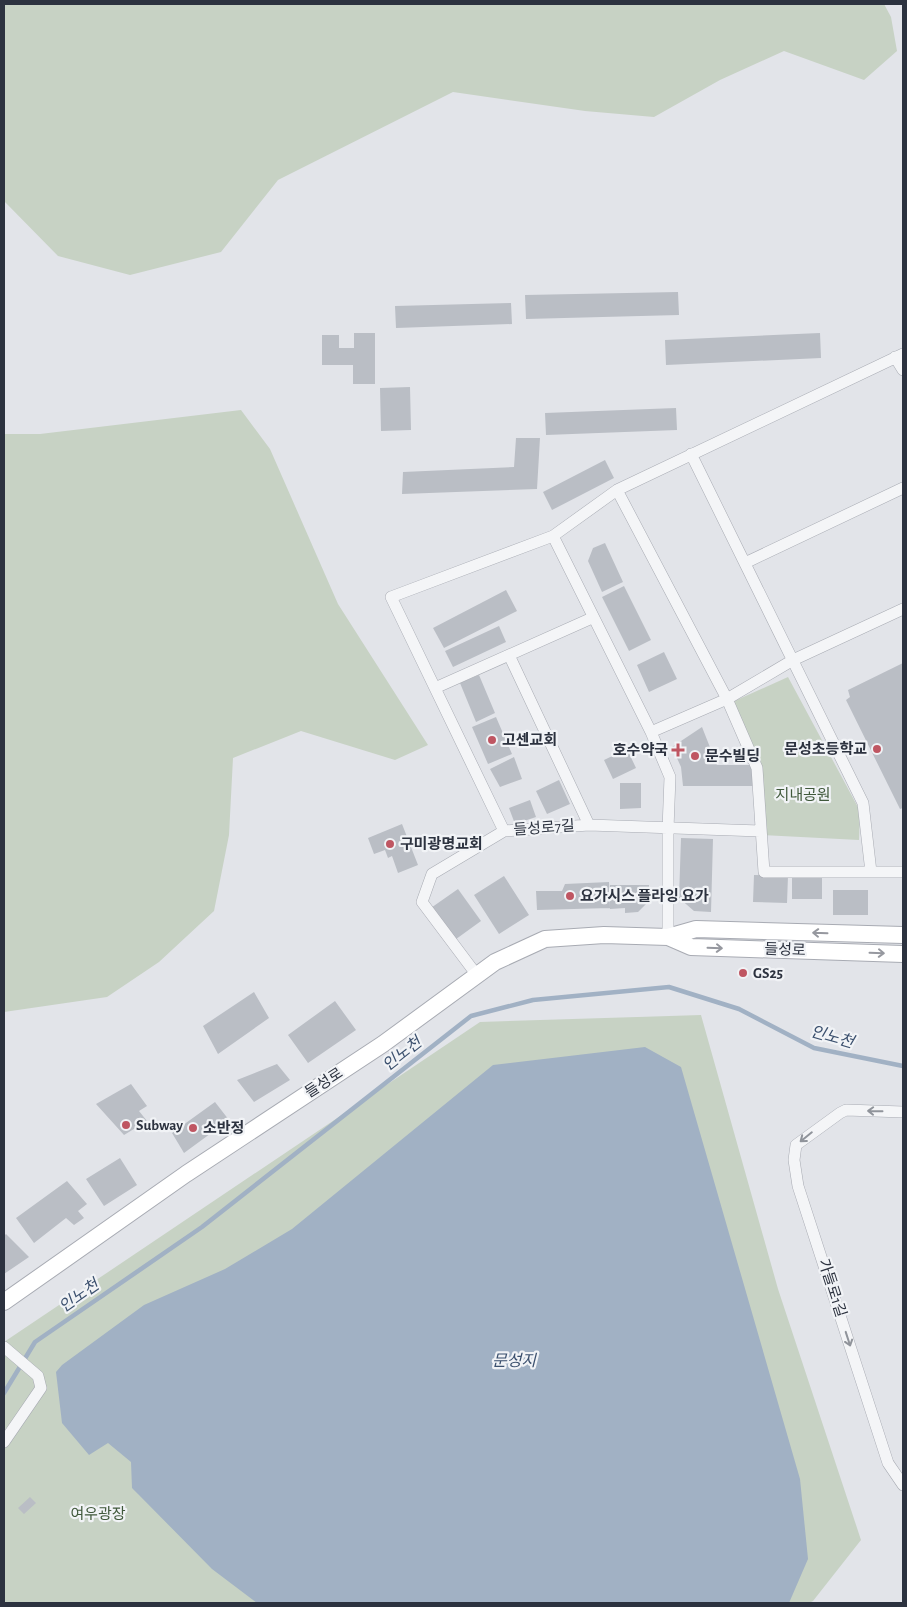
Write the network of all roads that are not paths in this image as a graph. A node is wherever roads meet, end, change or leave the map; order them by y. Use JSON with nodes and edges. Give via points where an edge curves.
{"nodes":[{"id":1,"x":899,"y":356,"type":"edge"},
{"id":2,"x":903,"y":370,"type":"edge"},
{"id":3,"x":691,"y":454,"type":"junction"},
{"id":4,"x":903,"y":488,"type":"edge"},
{"id":5,"x":617,"y":490,"type":"junction"},
{"id":6,"x":553,"y":536,"type":"junction"},
{"id":7,"x":745,"y":563,"type":"junction"},
{"id":8,"x":903,"y":609,"type":"edge"},
{"id":9,"x":592,"y":618,"type":"junction"},
{"id":10,"x":509,"y":655,"type":"junction"},
{"id":11,"x":793,"y":660,"type":"junction"},
{"id":12,"x":435,"y":688,"type":"junction"},
{"id":13,"x":727,"y":699,"type":"junction"},
{"id":14,"x":651,"y":732,"type":"junction"},
{"id":15,"x":588,"y":825,"type":"junction"},
{"id":16,"x":668,"y":829,"type":"junction"},
{"id":17,"x":504,"y":831,"type":"junction"},
{"id":18,"x":760,"y":831,"type":"junction"},
{"id":19,"x":871,"y":872,"type":"junction"},
{"id":20,"x":903,"y":872,"type":"edge"},
{"id":21,"x":903,"y":935,"type":"edge"},
{"id":22,"x":668,"y":937,"type":"junction"},
{"id":23,"x":903,"y":954,"type":"edge"},
{"id":24,"x":476,"y":974,"type":"junction"},
{"id":25,"x":903,"y":1112,"type":"edge"},
{"id":26,"x":4,"y":1302,"type":"edge"},
{"id":27,"x":5,"y":1349,"type":"edge"},
{"id":28,"x":4,"y":1442,"type":"edge"},
{"id":29,"x":903,"y":1485,"type":"edge"}],
"edges":[{"from":1,"to":2,"type":"street"},
{"from":1,"to":3,"type":"street"},
{"from":3,"to":5,"type":"street"},
{"from":3,"to":7,"type":"street"},
{"from":4,"to":7,"type":"street"},
{"from":5,"to":6,"type":"street"},
{"from":5,"to":13,"type":"street"},
{"from":6,"to":9,"type":"street"},
{"from":6,"to":12,"type":"street","via":[[390,597]]},
{"from":7,"to":11,"type":"street"},
{"from":8,"to":11,"type":"street"},
{"from":9,"to":10,"type":"street"},
{"from":9,"to":14,"type":"street"},
{"from":10,"to":12,"type":"street"},
{"from":10,"to":15,"type":"street"},
{"from":11,"to":13,"type":"street"},
{"from":11,"to":19,"type":"street","via":[[863,802]]},
{"from":12,"to":17,"type":"street"},
{"from":13,"to":14,"type":"street"},
{"from":13,"to":18,"type":"street","via":[[757,768]]},
{"from":14,"to":16,"type":"street","via":[[670,777]]},
{"from":15,"to":16,"type":"street","name":"들성로7길"},
{"from":15,"to":17,"type":"street","name":"들성로7길"},
{"from":16,"to":18,"type":"street","name":"들성로7길"},
{"from":16,"to":22,"type":"street"},
{"from":17,"to":24,"type":"street","name":"들성로7길","via":[[432,874],[422,902]]},
{"from":18,"to":19,"type":"street","via":[[764,872]]},
{"from":19,"to":20,"type":"street"},
{"from":21,"to":22,"type":"street","name":"들성로","one_way":true,"via":[[696,929]]},
{"from":22,"to":23,"type":"street","name":"들성로","one_way":true,"via":[[691,947]]},
{"from":22,"to":24,"type":"street","name":"들성로","via":[[604,934],[545,939]]},
{"from":24,"to":26,"type":"street","name":"들성로","via":[[383,1044],[186,1174]]},
{"from":25,"to":29,"type":"street","name":"가들로1길","one_way":true,"via":[[846,1110],[796,1145],[794,1160],[798,1186],[888,1463]]},
{"from":27,"to":28,"type":"street","via":[[38,1376],[41,1388]]}]}
